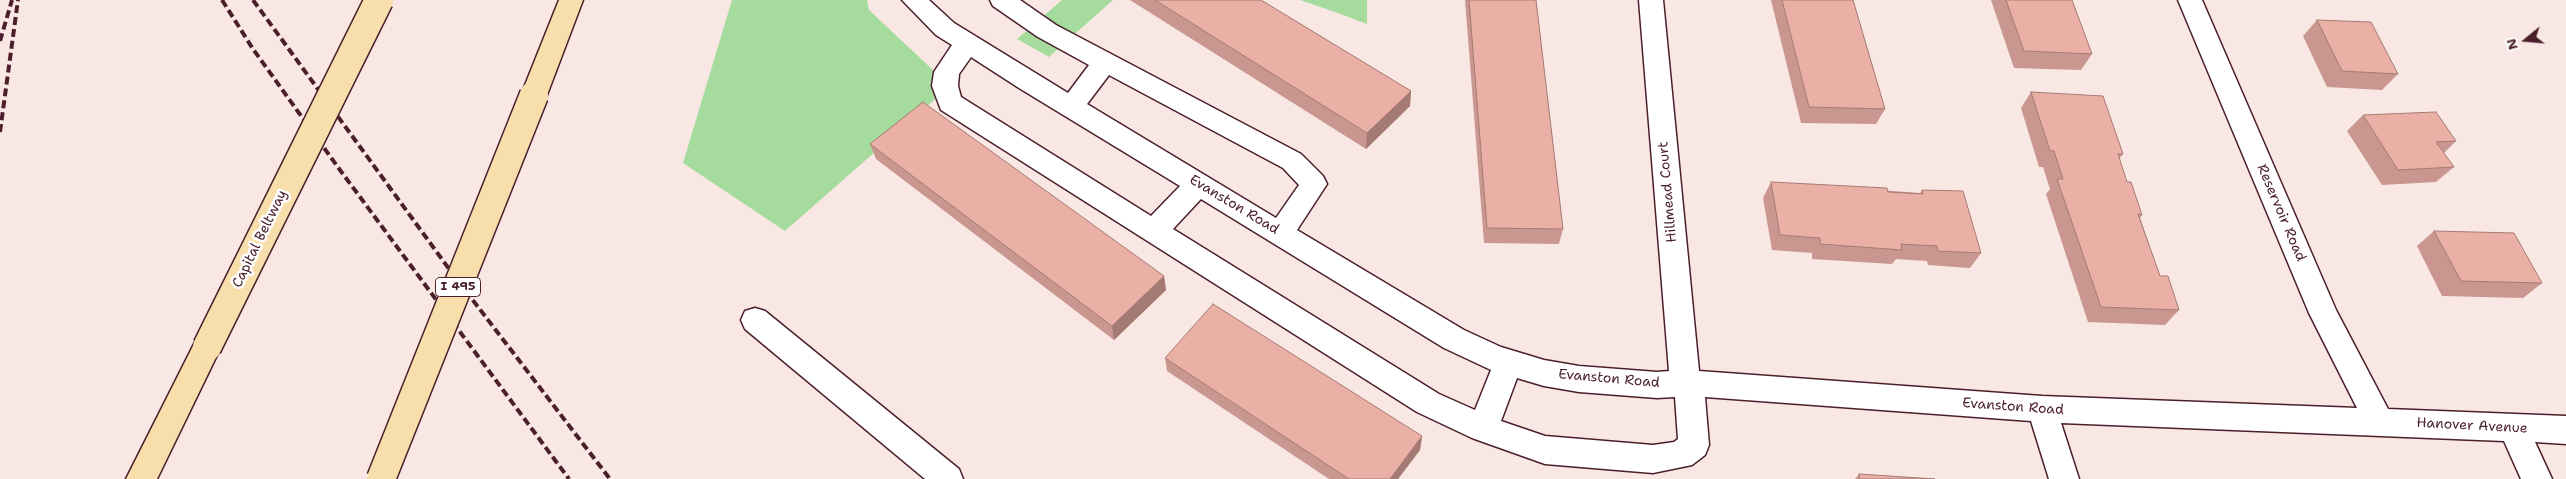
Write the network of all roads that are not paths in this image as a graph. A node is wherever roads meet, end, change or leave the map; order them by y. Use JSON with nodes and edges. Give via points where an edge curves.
{"nodes":[{"id":1,"x":379,"y":0,"type":"edge"},
{"id":2,"x":571,"y":0,"type":"edge"},
{"id":3,"x":914,"y":0,"type":"edge"},
{"id":4,"x":1002,"y":0,"type":"edge"},
{"id":5,"x":1651,"y":0,"type":"edge"},
{"id":6,"x":2190,"y":0,"type":"edge"},
{"id":7,"x":968,"y":43,"type":"junction"},
{"id":8,"x":1105,"y":62,"type":"junction"},
{"id":9,"x":1071,"y":107,"type":"junction"},
{"id":10,"x":1198,"y":184,"type":"junction"},
{"id":11,"x":1154,"y":231,"type":"junction"},
{"id":12,"x":1280,"y":234,"type":"junction"},
{"id":13,"x":755,"y":320,"type":"dead end"},
{"id":14,"x":1508,"y":362,"type":"junction"},
{"id":15,"x":1687,"y":383,"type":"junction"},
{"id":16,"x":2042,"y":410,"type":"junction"},
{"id":17,"x":2379,"y":422,"type":"junction"},
{"id":18,"x":1483,"y":428,"type":"junction"},
{"id":19,"x":2513,"y":428,"type":"junction"},
{"id":20,"x":2566,"y":430,"type":"edge"},
{"id":21,"x":141,"y":479,"type":"edge"},
{"id":22,"x":381,"y":479,"type":"edge"},
{"id":23,"x":948,"y":479,"type":"edge"},
{"id":24,"x":2064,"y":479,"type":"edge"},
{"id":25,"x":2537,"y":479,"type":"edge"}],
"edges":[{"from":1,"to":21,"type":"highway","name":"Capital Beltway","bridge":true},
{"from":2,"to":22,"type":"highway","number":"I 495","bridge":true},
{"from":3,"to":7,"type":"street","name":"Evanston Road","via":[[945,29]]},
{"from":4,"to":8,"type":"street","via":[[1047,31]]},
{"from":5,"to":15,"type":"street","name":"Hillmead Court"},
{"from":6,"to":17,"type":"street","name":"Reservoir Road","via":[[2323,313]]},
{"from":7,"to":9,"type":"street","name":"Evanston Road"},
{"from":7,"to":11,"type":"street","via":[[947,72],[945,86],[950,103]]},
{"from":8,"to":9,"type":"street"},
{"from":8,"to":12,"type":"street","via":[[1292,161],[1314,184]]},
{"from":9,"to":10,"type":"street","name":"Evanston Road"},
{"from":10,"to":11,"type":"street"},
{"from":10,"to":12,"type":"street","name":"Evanston Road"},
{"from":11,"to":18,"type":"street","via":[[1421,398]]},
{"from":12,"to":14,"type":"street","name":"Evanston Road","via":[[1454,339]]},
{"from":13,"to":23,"type":"street"},
{"from":14,"to":15,"type":"street","name":"Evanston Road","via":[[1544,374],[1579,379],[1657,385]]},
{"from":14,"to":18,"type":"street"},
{"from":15,"to":16,"type":"street","name":"Evanston Road"},
{"from":15,"to":18,"type":"street","name":"Hillmead Court","via":[[1694,445],[1681,455],[1652,459],[1545,450]]},
{"from":16,"to":17,"type":"street","name":"Evanston Road"},
{"from":16,"to":24,"type":"street"},
{"from":17,"to":19,"type":"street","name":"Hanover Avenue"},
{"from":19,"to":20,"type":"street","name":"Hanover Avenue"},
{"from":19,"to":25,"type":"street"}]}
